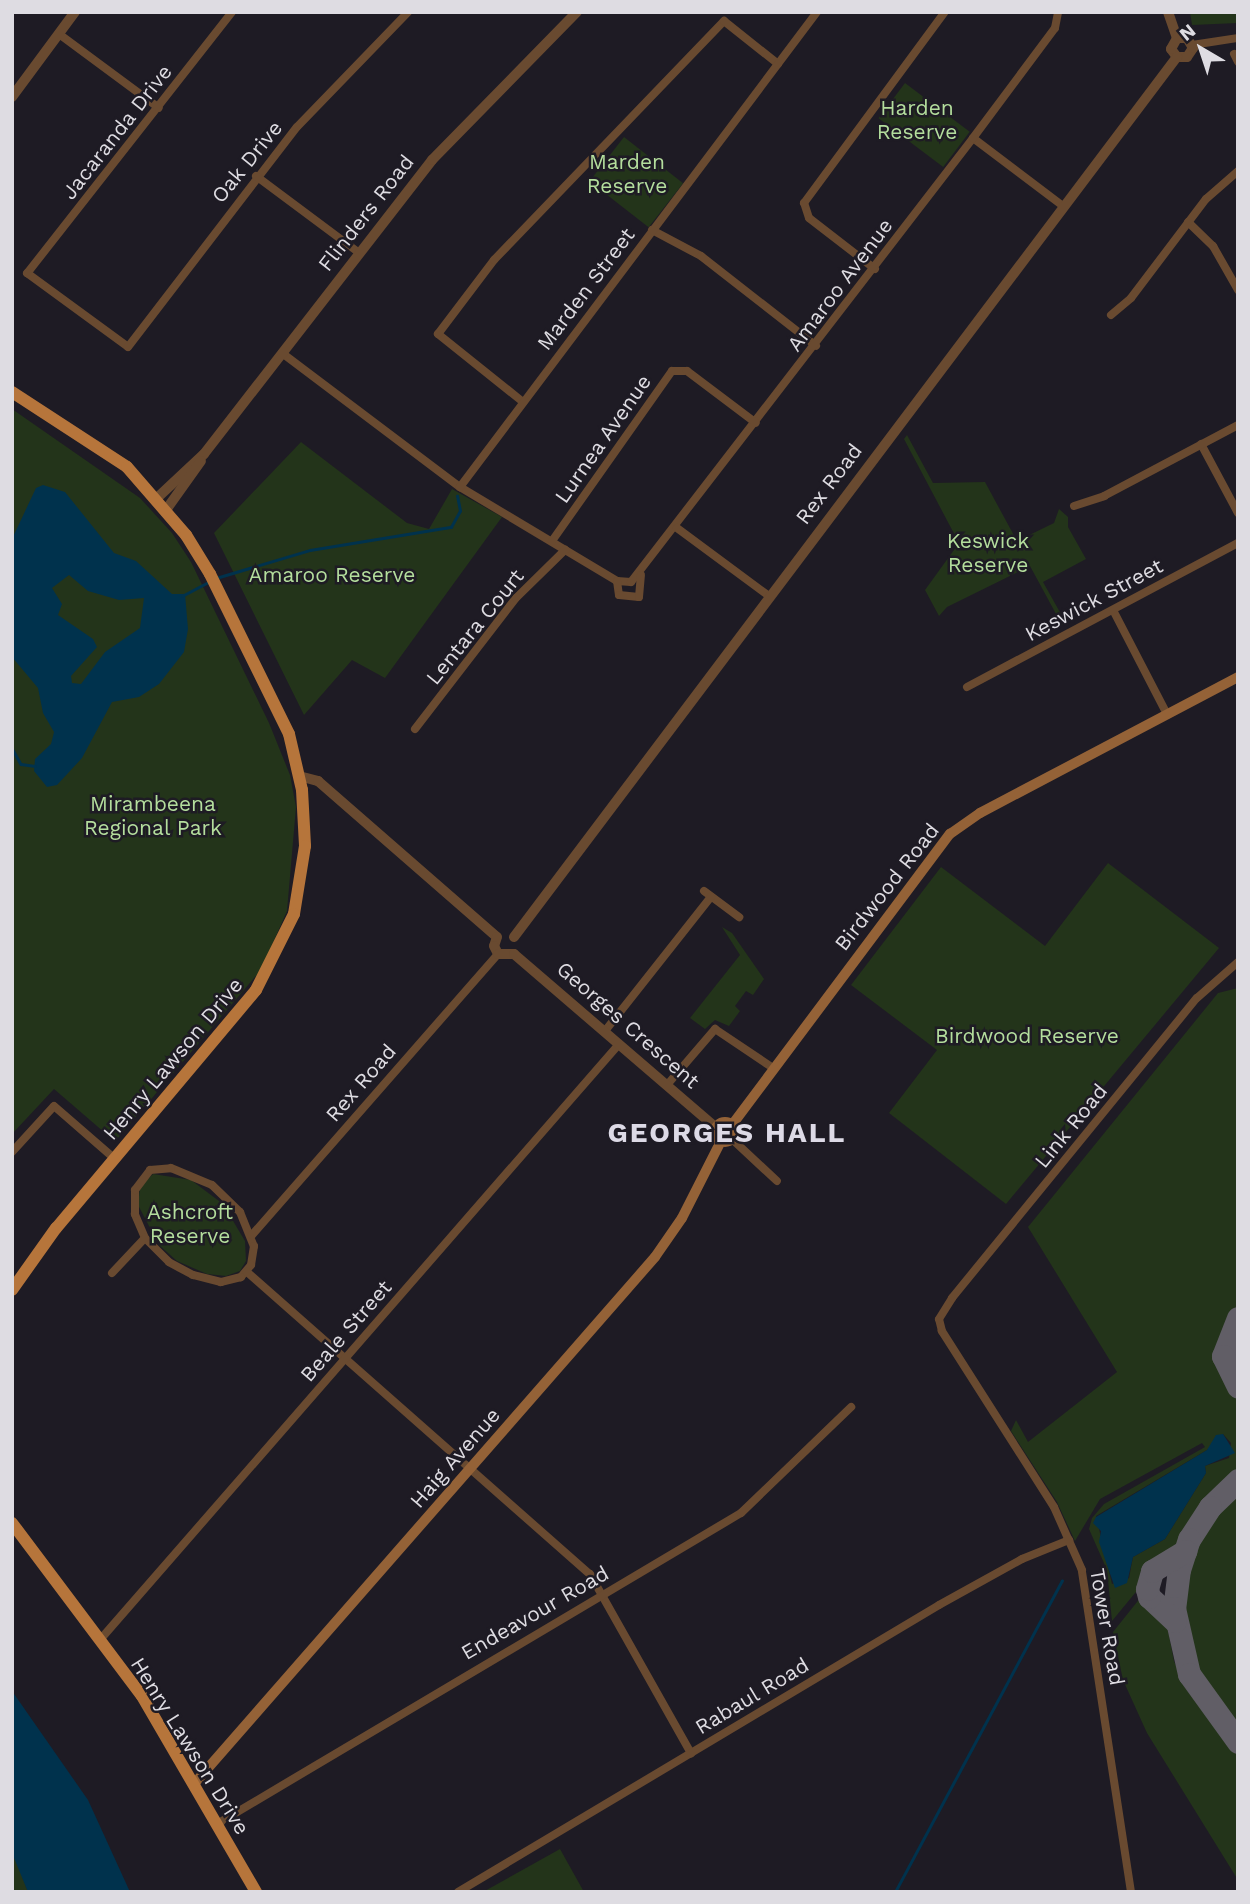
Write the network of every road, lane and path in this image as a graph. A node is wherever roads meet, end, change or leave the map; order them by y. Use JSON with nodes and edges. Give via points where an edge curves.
{"nodes":[{"id":1,"x":75,"y":12,"type":"edge"},
{"id":2,"x":232,"y":12,"type":"edge"},
{"id":3,"x":408,"y":12,"type":"edge"},
{"id":4,"x":577,"y":12,"type":"edge"},
{"id":5,"x":817,"y":12,"type":"edge"},
{"id":6,"x":945,"y":12,"type":"edge"},
{"id":7,"x":1058,"y":12,"type":"edge"},
{"id":8,"x":1168,"y":12,"type":"edge"},
{"id":9,"x":59,"y":34,"type":"junction"},
{"id":10,"x":1177,"y":38,"type":"junction"},
{"id":11,"x":1238,"y":38,"type":"edge"},
{"id":12,"x":1192,"y":45,"type":"junction"},
{"id":13,"x":1177,"y":57,"type":"junction"},
{"id":14,"x":778,"y":64,"type":"junction"},
{"id":15,"x":12,"y":97,"type":"edge"},
{"id":16,"x":159,"y":108,"type":"junction"},
{"id":17,"x":973,"y":138,"type":"junction"},
{"id":18,"x":1238,"y":171,"type":"edge"},
{"id":19,"x":256,"y":176,"type":"junction"},
{"id":20,"x":1063,"y":206,"type":"junction"},
{"id":21,"x":1188,"y":222,"type":"junction"},
{"id":22,"x":652,"y":230,"type":"junction"},
{"id":23,"x":358,"y":252,"type":"junction"},
{"id":24,"x":875,"y":269,"type":"junction"},
{"id":25,"x":1238,"y":290,"type":"edge"},
{"id":26,"x":1111,"y":315,"type":"dead end"},
{"id":27,"x":816,"y":346,"type":"junction"},
{"id":28,"x":128,"y":347,"type":"joint"},
{"id":29,"x":282,"y":353,"type":"junction"},
{"id":30,"x":12,"y":392,"type":"edge"},
{"id":31,"x":523,"y":402,"type":"junction"},
{"id":32,"x":756,"y":423,"type":"junction"},
{"id":33,"x":1238,"y":425,"type":"edge"},
{"id":34,"x":1201,"y":444,"type":"junction"},
{"id":35,"x":204,"y":454,"type":"junction"},
{"id":36,"x":460,"y":487,"type":"junction"},
{"id":37,"x":157,"y":498,"type":"junction"},
{"id":38,"x":1074,"y":506,"type":"dead end"},
{"id":39,"x":166,"y":510,"type":"junction"},
{"id":40,"x":1238,"y":513,"type":"edge"},
{"id":41,"x":677,"y":528,"type":"junction"},
{"id":42,"x":552,"y":541,"type":"junction"},
{"id":43,"x":1238,"y":543,"type":"edge"},
{"id":44,"x":565,"y":550,"type":"junction"},
{"id":45,"x":641,"y":575,"type":"junction"},
{"id":46,"x":617,"y":581,"type":"junction"},
{"id":47,"x":769,"y":596,"type":"junction"},
{"id":48,"x":1113,"y":610,"type":"junction"},
{"id":49,"x":1238,"y":677,"type":"edge"},
{"id":50,"x":967,"y":687,"type":"dead end"},
{"id":51,"x":1167,"y":714,"type":"junction"},
{"id":52,"x":415,"y":729,"type":"dead end"},
{"id":53,"x":299,"y":776,"type":"junction"},
{"id":54,"x":704,"y":891,"type":"dead end"},
{"id":55,"x":711,"y":897,"type":"junction"},
{"id":56,"x":739,"y":917,"type":"dead end"},
{"id":57,"x":496,"y":937,"type":"junction"},
{"id":58,"x":514,"y":937,"type":"junction"},
{"id":59,"x":498,"y":954,"type":"junction"},
{"id":60,"x":514,"y":954,"type":"junction"},
{"id":61,"x":1238,"y":962,"type":"edge"},
{"id":62,"x":606,"y":1031,"type":"junction"},
{"id":63,"x":619,"y":1044,"type":"junction"},
{"id":64,"x":773,"y":1068,"type":"junction"},
{"id":65,"x":667,"y":1085,"type":"junction"},
{"id":66,"x":732,"y":1125,"type":"junction"},
{"id":67,"x":715,"y":1127,"type":"junction"},
{"id":68,"x":727,"y":1141,"type":"junction"},
{"id":69,"x":12,"y":1152,"type":"edge"},
{"id":70,"x":115,"y":1159,"type":"junction"},
{"id":71,"x":777,"y":1181,"type":"dead end"},
{"id":72,"x":252,"y":1235,"type":"junction"},
{"id":73,"x":145,"y":1238,"type":"junction"},
{"id":74,"x":247,"y":1272,"type":"junction"},
{"id":75,"x":112,"y":1273,"type":"dead end"},
{"id":76,"x":12,"y":1290,"type":"edge"},
{"id":77,"x":940,"y":1319,"type":"joint"},
{"id":78,"x":345,"y":1359,"type":"junction"},
{"id":79,"x":850,"y":1408,"type":"dead end"},
{"id":80,"x":471,"y":1468,"type":"junction"},
{"id":81,"x":12,"y":1522,"type":"edge"},
{"id":82,"x":1069,"y":1540,"type":"junction"},
{"id":83,"x":603,"y":1594,"type":"junction"},
{"id":84,"x":99,"y":1641,"type":"junction"},
{"id":85,"x":691,"y":1753,"type":"junction"},
{"id":86,"x":194,"y":1784,"type":"junction"},
{"id":87,"x":217,"y":1824,"type":"junction"},
{"id":88,"x":256,"y":1892,"type":"edge"},
{"id":89,"x":458,"y":1892,"type":"edge"},
{"id":90,"x":1131,"y":1892,"type":"edge"}],
"edges":[{"from":1,"to":9,"type":"street"},
{"from":2,"to":16,"type":"street","name":"Jacaranda Drive"},
{"from":3,"to":19,"type":"street","name":"Oak Drive","via":[[343,75]]},
{"from":4,"to":23,"type":"street","name":"Flinders Road","via":[[432,160]]},
{"from":5,"to":14,"type":"street","name":"Marden Street"},
{"from":6,"to":24,"type":"street","via":[[804,203],[809,218]]},
{"from":7,"to":17,"type":"street","name":"Amaroo Avenue","via":[[1055,28]]},
{"from":8,"to":10,"type":"street"},
{"from":9,"to":15,"type":"street"},
{"from":9,"to":16,"type":"street"},
{"from":10,"to":12,"type":"street","via":[[1186,38]]},
{"from":10,"to":13,"type":"street","via":[[1171,46]]},
{"from":11,"to":12,"type":"street"},
{"from":12,"to":13,"type":"street","via":[[1190,55]]},
{"from":13,"to":20,"type":"street","name":"Rex Road"},
{"from":14,"to":22,"type":"street","name":"Marden Street"},
{"from":14,"to":31,"type":"street","via":[[724,21],[494,261],[438,334]]},
{"from":16,"to":28,"type":"street","name":"Jacaranda Drive","via":[[27,273]]},
{"from":17,"to":20,"type":"street"},
{"from":17,"to":24,"type":"street","name":"Amaroo Avenue"},
{"from":18,"to":21,"type":"street","via":[[1214,190]]},
{"from":19,"to":23,"type":"street"},
{"from":19,"to":28,"type":"street","name":"Oak Drive"},
{"from":20,"to":47,"type":"street","name":"Rex Road"},
{"from":21,"to":25,"type":"street","via":[[1213,246]]},
{"from":21,"to":26,"type":"street","via":[[1130,298]]},
{"from":22,"to":27,"type":"street","via":[[701,256]]},
{"from":22,"to":31,"type":"street","name":"Marden Street"},
{"from":23,"to":29,"type":"street","name":"Flinders Road"},
{"from":24,"to":27,"type":"street","name":"Amaroo Avenue"},
{"from":27,"to":32,"type":"street","name":"Amaroo Avenue"},
{"from":29,"to":35,"type":"street","name":"Flinders Road"},
{"from":29,"to":36,"type":"street","name":"Amaroo Avenue"},
{"from":30,"to":37,"type":"main road","name":"Henry Lawson Drive","via":[[108,452]]},
{"from":31,"to":36,"type":"street","name":"Marden Street"},
{"from":32,"to":41,"type":"street","name":"Amaroo Avenue"},
{"from":32,"to":42,"type":"street","name":"Lurnea Avenue","via":[[687,371],[671,372]]},
{"from":33,"to":34,"type":"street"},
{"from":34,"to":38,"type":"street","via":[[1104,496]]},
{"from":34,"to":40,"type":"street"},
{"from":35,"to":37,"type":"street","name":"Flinders Road"},
{"from":35,"to":39,"type":"street","name":"Flinders Road"},
{"from":36,"to":42,"type":"street","name":"Amaroo Avenue"},
{"from":37,"to":39,"type":"main road","name":"Henry Lawson Drive"},
{"from":39,"to":53,"type":"main road","name":"Henry Lawson Drive","via":[[213,579],[289,734]]},
{"from":41,"to":45,"type":"street","name":"Amaroo Avenue"},
{"from":41,"to":47,"type":"street"},
{"from":42,"to":44,"type":"street","name":"Amaroo Avenue"},
{"from":43,"to":48,"type":"street","name":"Keswick Street"},
{"from":44,"to":46,"type":"street","name":"Amaroo Avenue"},
{"from":44,"to":52,"type":"street","name":"Lentara Court","via":[[516,598]]},
{"from":45,"to":46,"type":"street","via":[[631,582]]},
{"from":45,"to":46,"type":"street","name":"Amaroo Avenue","via":[[639,597],[619,595]]},
{"from":47,"to":58,"type":"street","name":"Rex Road"},
{"from":48,"to":50,"type":"street","name":"Keswick Street"},
{"from":48,"to":51,"type":"street"},
{"from":49,"to":51,"type":"main road","name":"Birdwood Road"},
{"from":51,"to":64,"type":"main road","name":"Birdwood Road","via":[[980,813],[950,834]]},
{"from":53,"to":57,"type":"street","via":[[318,781]]},
{"from":53,"to":70,"type":"main road","name":"Henry Lawson Drive","via":[[304,869],[281,946],[222,1035]]},
{"from":54,"to":55,"type":"street"},
{"from":55,"to":56,"type":"street"},
{"from":55,"to":62,"type":"street"},
{"from":57,"to":58,"type":"street","via":[[508,933]]},
{"from":57,"to":59,"type":"street"},
{"from":58,"to":60,"type":"street","via":[[518,945]]},
{"from":59,"to":60,"type":"street"},
{"from":59,"to":72,"type":"street","name":"Rex Road"},
{"from":60,"to":62,"type":"street","name":"Georges Crescent"},
{"from":61,"to":77,"type":"street","name":"Link Road","via":[[1197,998],[952,1298]]},
{"from":62,"to":63,"type":"street","name":"Georges Crescent"},
{"from":63,"to":65,"type":"street","name":"Georges Crescent"},
{"from":63,"to":78,"type":"street","name":"Beale Street"},
{"from":64,"to":65,"type":"street","via":[[715,1029]]},
{"from":64,"to":66,"type":"main road","name":"Birdwood Road"},
{"from":65,"to":67,"type":"street","name":"Georges Crescent"},
{"from":66,"to":67,"type":"main road","via":[[722,1121]]},
{"from":66,"to":68,"type":"main road"},
{"from":67,"to":68,"type":"main road"},
{"from":68,"to":71,"type":"street"},
{"from":68,"to":80,"type":"main road","name":"Haig Avenue","via":[[661,1250]]},
{"from":69,"to":70,"type":"street","via":[[54,1106]]},
{"from":70,"to":76,"type":"main road","name":"Henry Lawson Drive","via":[[42,1246]]},
{"from":72,"to":73,"type":"street","via":[[234,1205],[212,1185],[180,1170],[160,1168],[145,1174],[135,1190],[135,1214]]},
{"from":72,"to":74,"type":"street","via":[[254,1257]]},
{"from":73,"to":74,"type":"street","via":[[169,1262],[207,1280],[235,1280]]},
{"from":73,"to":75,"type":"street"},
{"from":74,"to":78,"type":"street"},
{"from":77,"to":82,"type":"street","name":"Tower Road","via":[[942,1331],[1054,1507]]},
{"from":78,"to":80,"type":"street"},
{"from":78,"to":84,"type":"street","name":"Beale Street"},
{"from":79,"to":83,"type":"street","name":"Endeavour Road","via":[[749,1507]]},
{"from":80,"to":83,"type":"street","via":[[586,1569]]},
{"from":80,"to":86,"type":"main road","name":"Haig Avenue"},
{"from":81,"to":84,"type":"main road","name":"Henry Lawson Drive"},
{"from":82,"to":85,"type":"street","name":"Rabaul Road","via":[[1023,1559],[939,1605]]},
{"from":82,"to":90,"type":"street","name":"Tower Road","via":[[1084,1585]]},
{"from":83,"to":85,"type":"street"},
{"from":83,"to":87,"type":"street","name":"Endeavour Road"},
{"from":84,"to":86,"type":"main road","name":"Henry Lawson Drive","via":[[142,1696]]},
{"from":85,"to":89,"type":"street","name":"Rabaul Road"},
{"from":86,"to":87,"type":"main road","name":"Henry Lawson Drive"},
{"from":87,"to":88,"type":"main road","name":"Henry Lawson Drive"}]}
